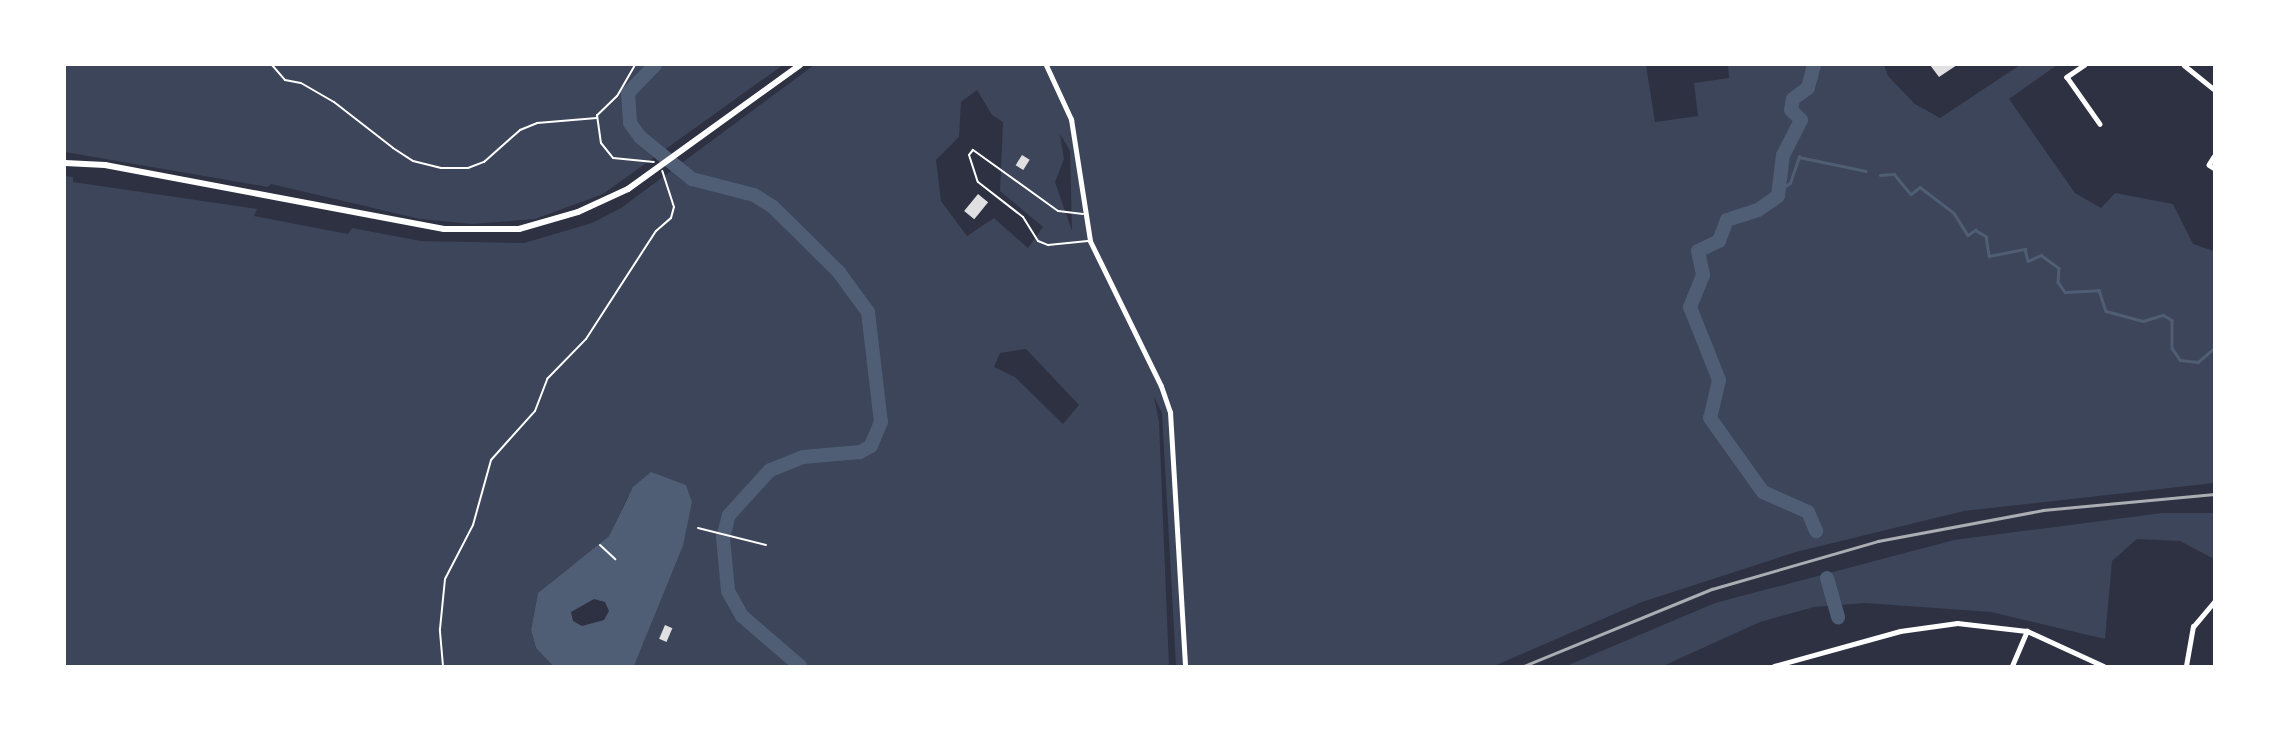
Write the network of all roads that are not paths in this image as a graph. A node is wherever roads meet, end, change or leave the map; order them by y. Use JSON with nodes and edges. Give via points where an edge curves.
{"nodes":[{"id":1,"x":800,"y":65,"type":"edge"},
{"id":2,"x":1046,"y":65,"type":"edge"},
{"id":3,"x":2085,"y":65,"type":"edge"},
{"id":4,"x":2184,"y":65,"type":"edge"},
{"id":5,"x":2214,"y":89,"type":"edge"},
{"id":6,"x":2100,"y":124,"type":"dead end"},
{"id":7,"x":2214,"y":157,"type":"edge"},
{"id":8,"x":65,"y":163,"type":"edge"},
{"id":9,"x":2214,"y":168,"type":"edge"},
{"id":10,"x":1083,"y":214,"type":"junction"},
{"id":11,"x":1090,"y":241,"type":"junction"},
{"id":12,"x":2214,"y":602,"type":"edge"},
{"id":13,"x":2027,"y":631,"type":"junction"},
{"id":14,"x":1185,"y":666,"type":"edge"},
{"id":15,"x":1774,"y":666,"type":"edge"},
{"id":16,"x":2012,"y":666,"type":"edge"},
{"id":17,"x":2103,"y":666,"type":"edge"},
{"id":18,"x":2186,"y":666,"type":"edge"}],
"edges":[{"from":1,"to":8,"type":"main road","via":[[604,202],[519,229],[485,232],[407,223],[105,165]]},
{"from":2,"to":10,"type":"street","via":[[1070,119]]},
{"from":3,"to":6,"type":"street","via":[[2067,78]]},
{"from":4,"to":5,"type":"street"},
{"from":7,"to":9,"type":"street","via":[[2210,165]]},
{"from":10,"to":11,"type":"street"},
{"from":10,"to":11,"type":"lane","via":[[1058,211],[973,150],[969,155],[978,182],[1023,217],[1038,241],[1048,245]]},
{"from":11,"to":14,"type":"street","via":[[1170,412]]},
{"from":12,"to":18,"type":"street","via":[[2193,627]]},
{"from":13,"to":15,"type":"street","via":[[1934,624]]},
{"from":13,"to":16,"type":"street"},
{"from":13,"to":17,"type":"street"}]}
